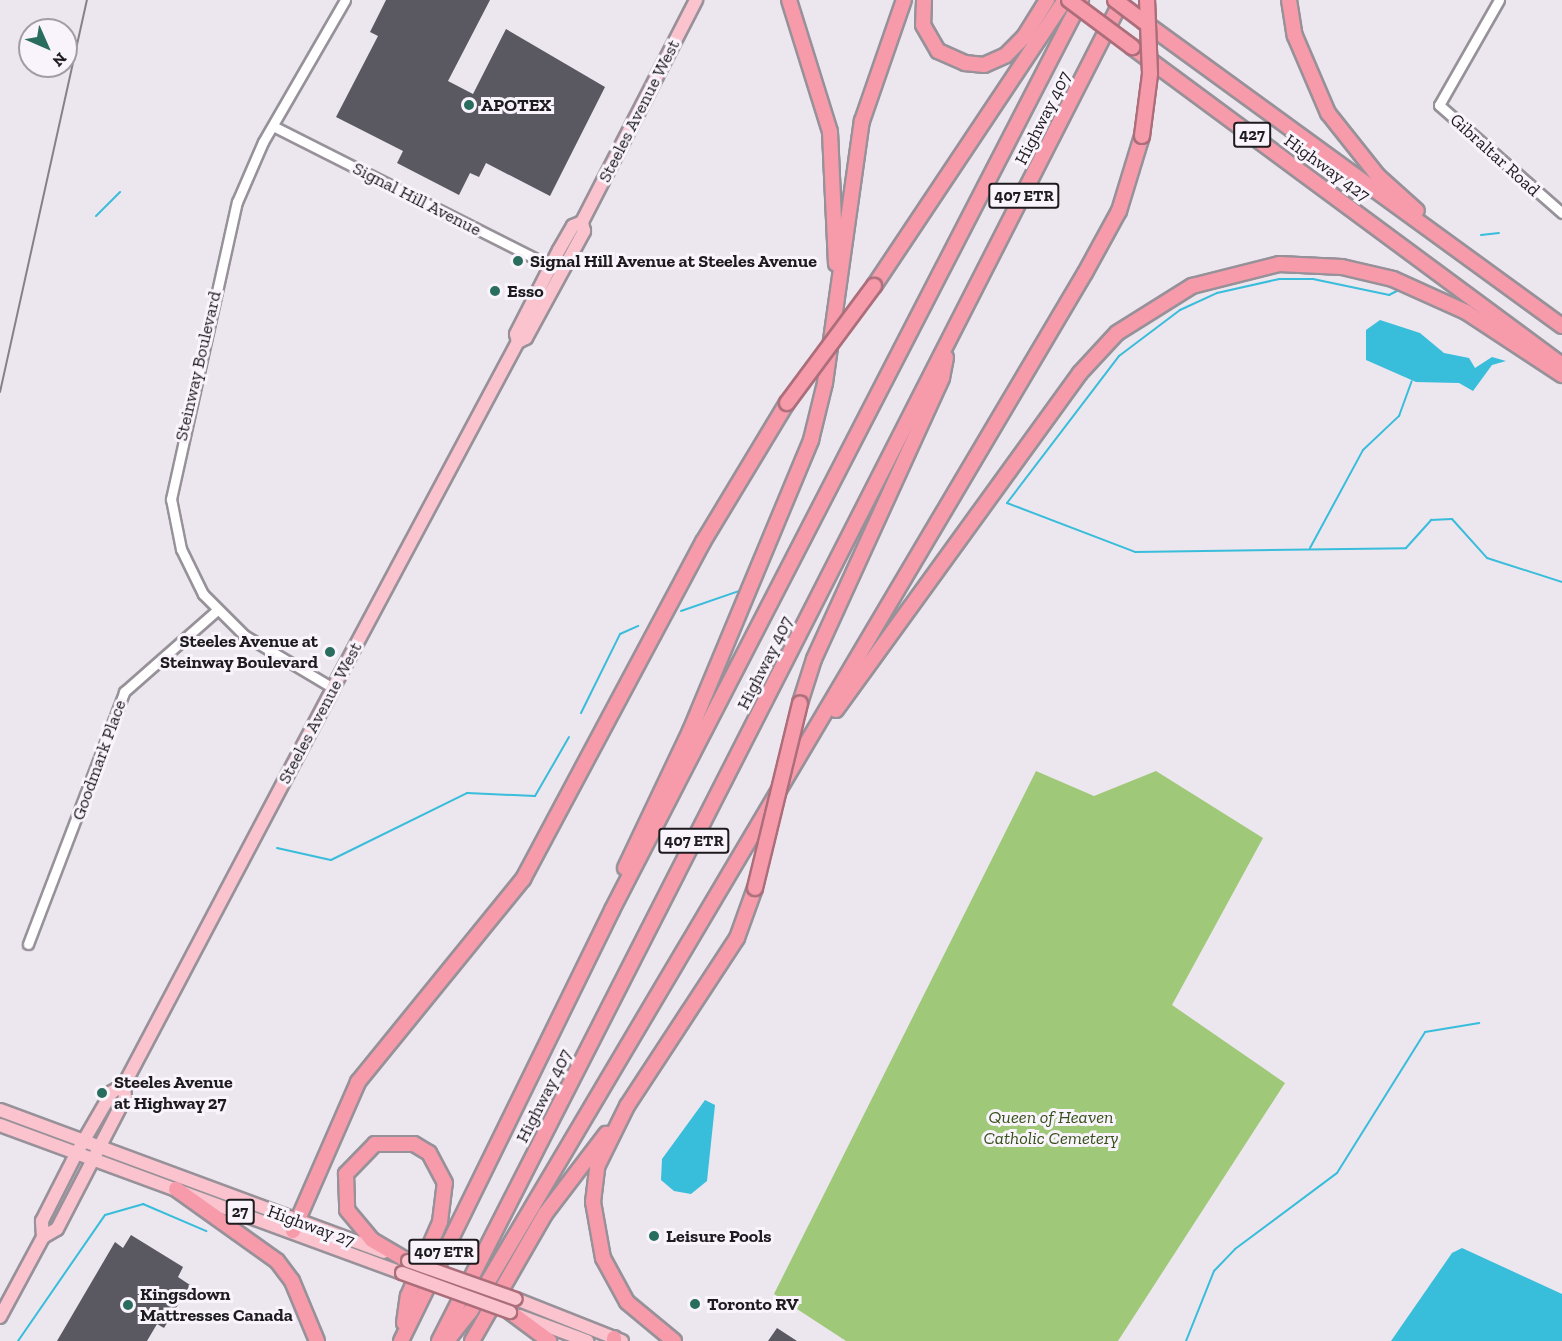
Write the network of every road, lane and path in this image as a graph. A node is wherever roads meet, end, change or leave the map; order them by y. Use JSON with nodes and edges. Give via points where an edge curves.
{"nodes":[{"id":1,"x":345,"y":0,"type":"edge"},
{"id":2,"x":696,"y":0,"type":"edge"},
{"id":3,"x":789,"y":0,"type":"edge"},
{"id":4,"x":904,"y":0,"type":"edge"},
{"id":5,"x":924,"y":0,"type":"edge"},
{"id":6,"x":1047,"y":0,"type":"edge"},
{"id":7,"x":1067,"y":0,"type":"edge"},
{"id":8,"x":1080,"y":0,"type":"edge"},
{"id":9,"x":1115,"y":0,"type":"edge"},
{"id":10,"x":1122,"y":0,"type":"edge"},
{"id":11,"x":1147,"y":0,"type":"edge"},
{"id":12,"x":1289,"y":0,"type":"edge"},
{"id":13,"x":1499,"y":0,"type":"edge"},
{"id":14,"x":273,"y":126,"type":"junction"},
{"id":15,"x":1562,"y":213,"type":"edge"},
{"id":16,"x":1477,"y":264,"type":"junction"},
{"id":17,"x":556,"y":269,"type":"junction"},
{"id":18,"x":838,"y":296,"type":"junction"},
{"id":19,"x":1562,"y":327,"type":"edge"},
{"id":20,"x":950,"y":342,"type":"junction"},
{"id":21,"x":1562,"y":365,"type":"edge"},
{"id":22,"x":1562,"y":375,"type":"edge"},
{"id":23,"x":217,"y":610,"type":"junction"},
{"id":24,"x":333,"y":688,"type":"junction"},
{"id":25,"x":807,"y":743,"type":"junction"},
{"id":26,"x":612,"y":910,"type":"junction"},
{"id":27,"x":28,"y":944,"type":"dead end"},
{"id":28,"x":124,"y":1085,"type":"junction"},
{"id":29,"x":627,"y":1106,"type":"junction"},
{"id":30,"x":0,"y":1110,"type":"edge"},
{"id":31,"x":0,"y":1125,"type":"edge"},
{"id":32,"x":85,"y":1141,"type":"junction"},
{"id":33,"x":99,"y":1146,"type":"junction"},
{"id":34,"x":76,"y":1154,"type":"junction"},
{"id":35,"x":92,"y":1159,"type":"junction"},
{"id":36,"x":176,"y":1189,"type":"junction"},
{"id":37,"x":295,"y":1226,"type":"junction"},
{"id":38,"x":43,"y":1238,"type":"junction"},
{"id":39,"x":405,"y":1267,"type":"junction"},
{"id":40,"x":513,"y":1306,"type":"junction"},
{"id":41,"x":0,"y":1317,"type":"edge"},
{"id":42,"x":402,"y":1340,"type":"edge"},
{"id":43,"x":617,"y":1340,"type":"edge"},
{"id":44,"x":318,"y":1341,"type":"edge"},
{"id":45,"x":439,"y":1341,"type":"edge"},
{"id":46,"x":447,"y":1341,"type":"edge"},
{"id":47,"x":472,"y":1341,"type":"edge"},
{"id":48,"x":549,"y":1341,"type":"edge"},
{"id":49,"x":587,"y":1341,"type":"edge"},
{"id":50,"x":674,"y":1341,"type":"edge"}],
"edges":[{"from":1,"to":14,"type":"street","name":"Steinway Boulevard"},
{"from":2,"to":17,"type":"main road","name":"Steeles Avenue West","via":[[582,222],[573,226]]},
{"from":3,"to":18,"type":"highway","via":[[830,132]]},
{"from":4,"to":18,"type":"highway","via":[[862,121]]},
{"from":5,"to":6,"type":"highway","via":[[923,25],[938,51],[964,63],[984,65],[1006,55],[1024,37]]},
{"from":7,"to":21,"type":"highway","name":"Highway 427","number":"427","bridge":true},
{"from":7,"to":37,"type":"highway","bridge":true,"via":[[874,286],[787,403],[703,542],[523,879],[358,1082]]},
{"from":8,"to":26,"type":"highway","name":"Highway 407","number":"407 ETR"},
{"from":9,"to":16,"type":"highway","name":"Highway 427","number":"427","bridge":true},
{"from":10,"to":20,"type":"highway","name":"Highway 407","number":"407 ETR"},
{"from":11,"to":25,"type":"highway","bridge":true,"via":[[1150,74],[1143,136],[1119,211]]},
{"from":12,"to":16,"type":"highway","via":[[1295,36],[1328,113],[1378,176]]},
{"from":13,"to":15,"type":"street","name":"Gibraltar Road","via":[[1439,105]]},
{"from":14,"to":17,"type":"street","name":"Signal Hill Avenue"},
{"from":14,"to":23,"type":"street","name":"Steinway Boulevard","via":[[228,230],[173,478],[181,549]]},
{"from":16,"to":19,"type":"highway","name":"Highway 427","number":"427"},
{"from":17,"to":24,"type":"main road","name":"Steeles Avenue West","via":[[516,334],[518,342]]},
{"from":18,"to":26,"type":"highway","via":[[811,440],[690,731],[621,876]]},
{"from":20,"to":29,"type":"highway","bridge":true,"via":[[942,378],[814,660],[755,888],[737,938]]},
{"from":20,"to":45,"type":"highway","name":"Highway 407","number":"407 ETR"},
{"from":22,"to":25,"type":"highway","via":[[1466,312],[1393,279],[1342,267],[1279,264],[1191,286],[1117,333],[1080,373]]},
{"from":23,"to":24,"type":"street","name":"Steinway Boulevard","via":[[257,644]]},
{"from":23,"to":27,"type":"street","name":"Goodmark Place","via":[[124,692]]},
{"from":24,"to":28,"type":"main road","name":"Steeles Avenue West"},
{"from":25,"to":46,"type":"highway","via":[[470,1312]]},
{"from":26,"to":42,"type":"highway","name":"Highway 407","number":"407 ETR"},
{"from":28,"to":32,"type":"main road","name":"Steeles Avenue West","via":[[112,1092]]},
{"from":28,"to":33,"type":"main road","name":"Steeles Avenue West","via":[[125,1098]]},
{"from":29,"to":47,"type":"highway","via":[[545,1214]]},
{"from":29,"to":50,"type":"highway","via":[[597,1167],[596,1230],[603,1258],[627,1302]]},
{"from":30,"to":32,"type":"main road","name":"Highway 27"},
{"from":31,"to":34,"type":"main road","name":"Highway 27"},
{"from":32,"to":33,"type":"main road","name":"Highway 27"},
{"from":32,"to":34,"type":"main road","name":"Steeles Avenue West"},
{"from":33,"to":35,"type":"main road","name":"Steeles Avenue West"},
{"from":33,"to":37,"type":"main road","name":"Highway 27","number":"27"},
{"from":34,"to":35,"type":"main road","name":"Highway 27","number":"27"},
{"from":34,"to":38,"type":"main road","name":"Steeles Avenue West","via":[[42,1221]]},
{"from":35,"to":36,"type":"main road","name":"Highway 27","number":"27"},
{"from":35,"to":38,"type":"main road","name":"Steeles Avenue West","via":[[57,1228]]},
{"from":36,"to":37,"type":"main road","name":"Highway 27","number":"27"},
{"from":36,"to":44,"type":"highway","via":[[254,1240],[277,1261],[292,1281]]},
{"from":37,"to":39,"type":"main road","name":"Highway 27","number":"27"},
{"from":38,"to":41,"type":"main road","name":"Steeles Avenue West"},
{"from":39,"to":40,"type":"main road","name":"Highway 27","number":"27","bridge":true},
{"from":39,"to":42,"type":"highway","via":[[372,1240],[347,1210],[346,1174],[375,1144],[414,1144],[429,1153],[445,1183],[440,1222],[408,1296]]},
{"from":40,"to":43,"type":"main road","name":"Highway 27","number":"27"},
{"from":40,"to":48,"type":"highway"},
{"from":40,"to":49,"type":"main road","name":"Highway 27","number":"27"}]}
